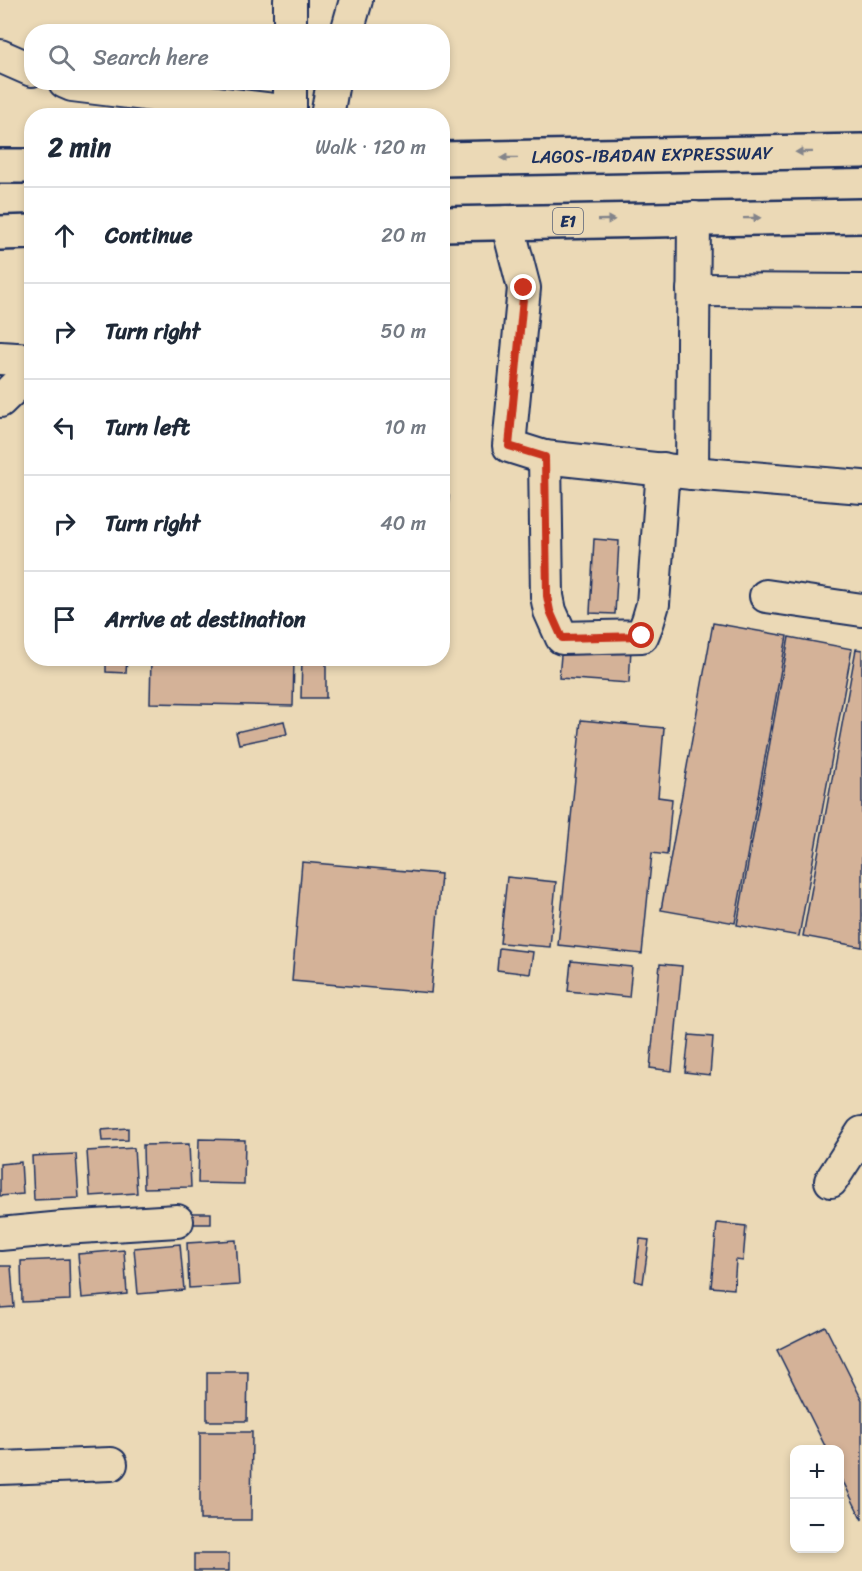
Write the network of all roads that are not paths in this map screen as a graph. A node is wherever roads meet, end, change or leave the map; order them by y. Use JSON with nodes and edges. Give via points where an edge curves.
{"nodes":[{"id":1,"x":290,"y":0,"type":"edge"},
{"id":2,"x":356,"y":0,"type":"edge"},
{"id":3,"x":290,"y":24,"type":"edge"},
{"id":4,"x":349,"y":24,"type":"edge"},
{"id":5,"x":0,"y":56,"type":"edge"},
{"id":6,"x":24,"y":66,"type":"edge"},
{"id":7,"x":133,"y":90,"type":"edge"},
{"id":8,"x":332,"y":90,"type":"edge"},
{"id":9,"x":290,"y":103,"type":"edge"},
{"id":10,"x":328,"y":108,"type":"edge"},
{"id":11,"x":862,"y":151,"type":"edge"},
{"id":12,"x":450,"y":159,"type":"edge"},
{"id":13,"x":24,"y":165,"type":"edge"},
{"id":14,"x":0,"y":166,"type":"edge"},
{"id":15,"x":862,"y":216,"type":"edge"},
{"id":16,"x":694,"y":219,"type":"junction"},
{"id":17,"x":507,"y":222,"type":"junction"},
{"id":18,"x":450,"y":224,"type":"edge"},
{"id":19,"x":24,"y":232,"type":"edge"},
{"id":20,"x":0,"y":233,"type":"edge"},
{"id":21,"x":693,"y":290,"type":"junction"},
{"id":22,"x":862,"y":291,"type":"edge"},
{"id":23,"x":0,"y":358,"type":"edge"},
{"id":24,"x":24,"y":360,"type":"edge"},
{"id":25,"x":24,"y":378,"type":"edge"},
{"id":26,"x":0,"y":401,"type":"edge"},
{"id":27,"x":545,"y":457,"type":"junction"},
{"id":28,"x":677,"y":471,"type":"junction"},
{"id":29,"x":862,"y":487,"type":"edge"},
{"id":30,"x":766,"y":597,"type":"dead end"},
{"id":31,"x":862,"y":610,"type":"edge"},
{"id":32,"x":862,"y":1133,"type":"edge"},
{"id":33,"x":831,"y":1181,"type":"dead end"},
{"id":34,"x":177,"y":1221,"type":"dead end"},
{"id":35,"x":0,"y":1234,"type":"edge"},
{"id":36,"x":111,"y":1464,"type":"dead end"},
{"id":37,"x":0,"y":1468,"type":"edge"}],
"edges":[{"from":1,"to":3,"type":"street"},
{"from":2,"to":4,"type":"street"},
{"from":5,"to":6,"type":"street"},
{"from":7,"to":9,"type":"street"},
{"from":8,"to":10,"type":"street"},
{"from":11,"to":12,"type":"highway","name":"LAGOS-IBADAN EXPRESSWAY","one_way":true},
{"from":13,"to":14,"type":"highway"},
{"from":16,"to":15,"type":"highway","number":"E1","one_way":true},
{"from":17,"to":16,"type":"highway","number":"E1","one_way":true},
{"from":16,"to":21,"type":"street"},
{"from":17,"to":18,"type":"highway","number":"E1"},
{"from":17,"to":27,"type":"street","via":[[524,288],[509,446]]},
{"from":19,"to":20,"type":"highway"},
{"from":21,"to":22,"type":"street"},
{"from":21,"to":28,"type":"street"},
{"from":23,"to":24,"type":"street"},
{"from":25,"to":26,"type":"street"},
{"from":27,"to":28,"type":"street"},
{"from":27,"to":28,"type":"street","via":[[547,596],[562,638],[642,636],[653,604]]},
{"from":28,"to":29,"type":"street"},
{"from":30,"to":31,"type":"street"},
{"from":32,"to":33,"type":"street"},
{"from":34,"to":35,"type":"street"},
{"from":36,"to":37,"type":"street"}]}
